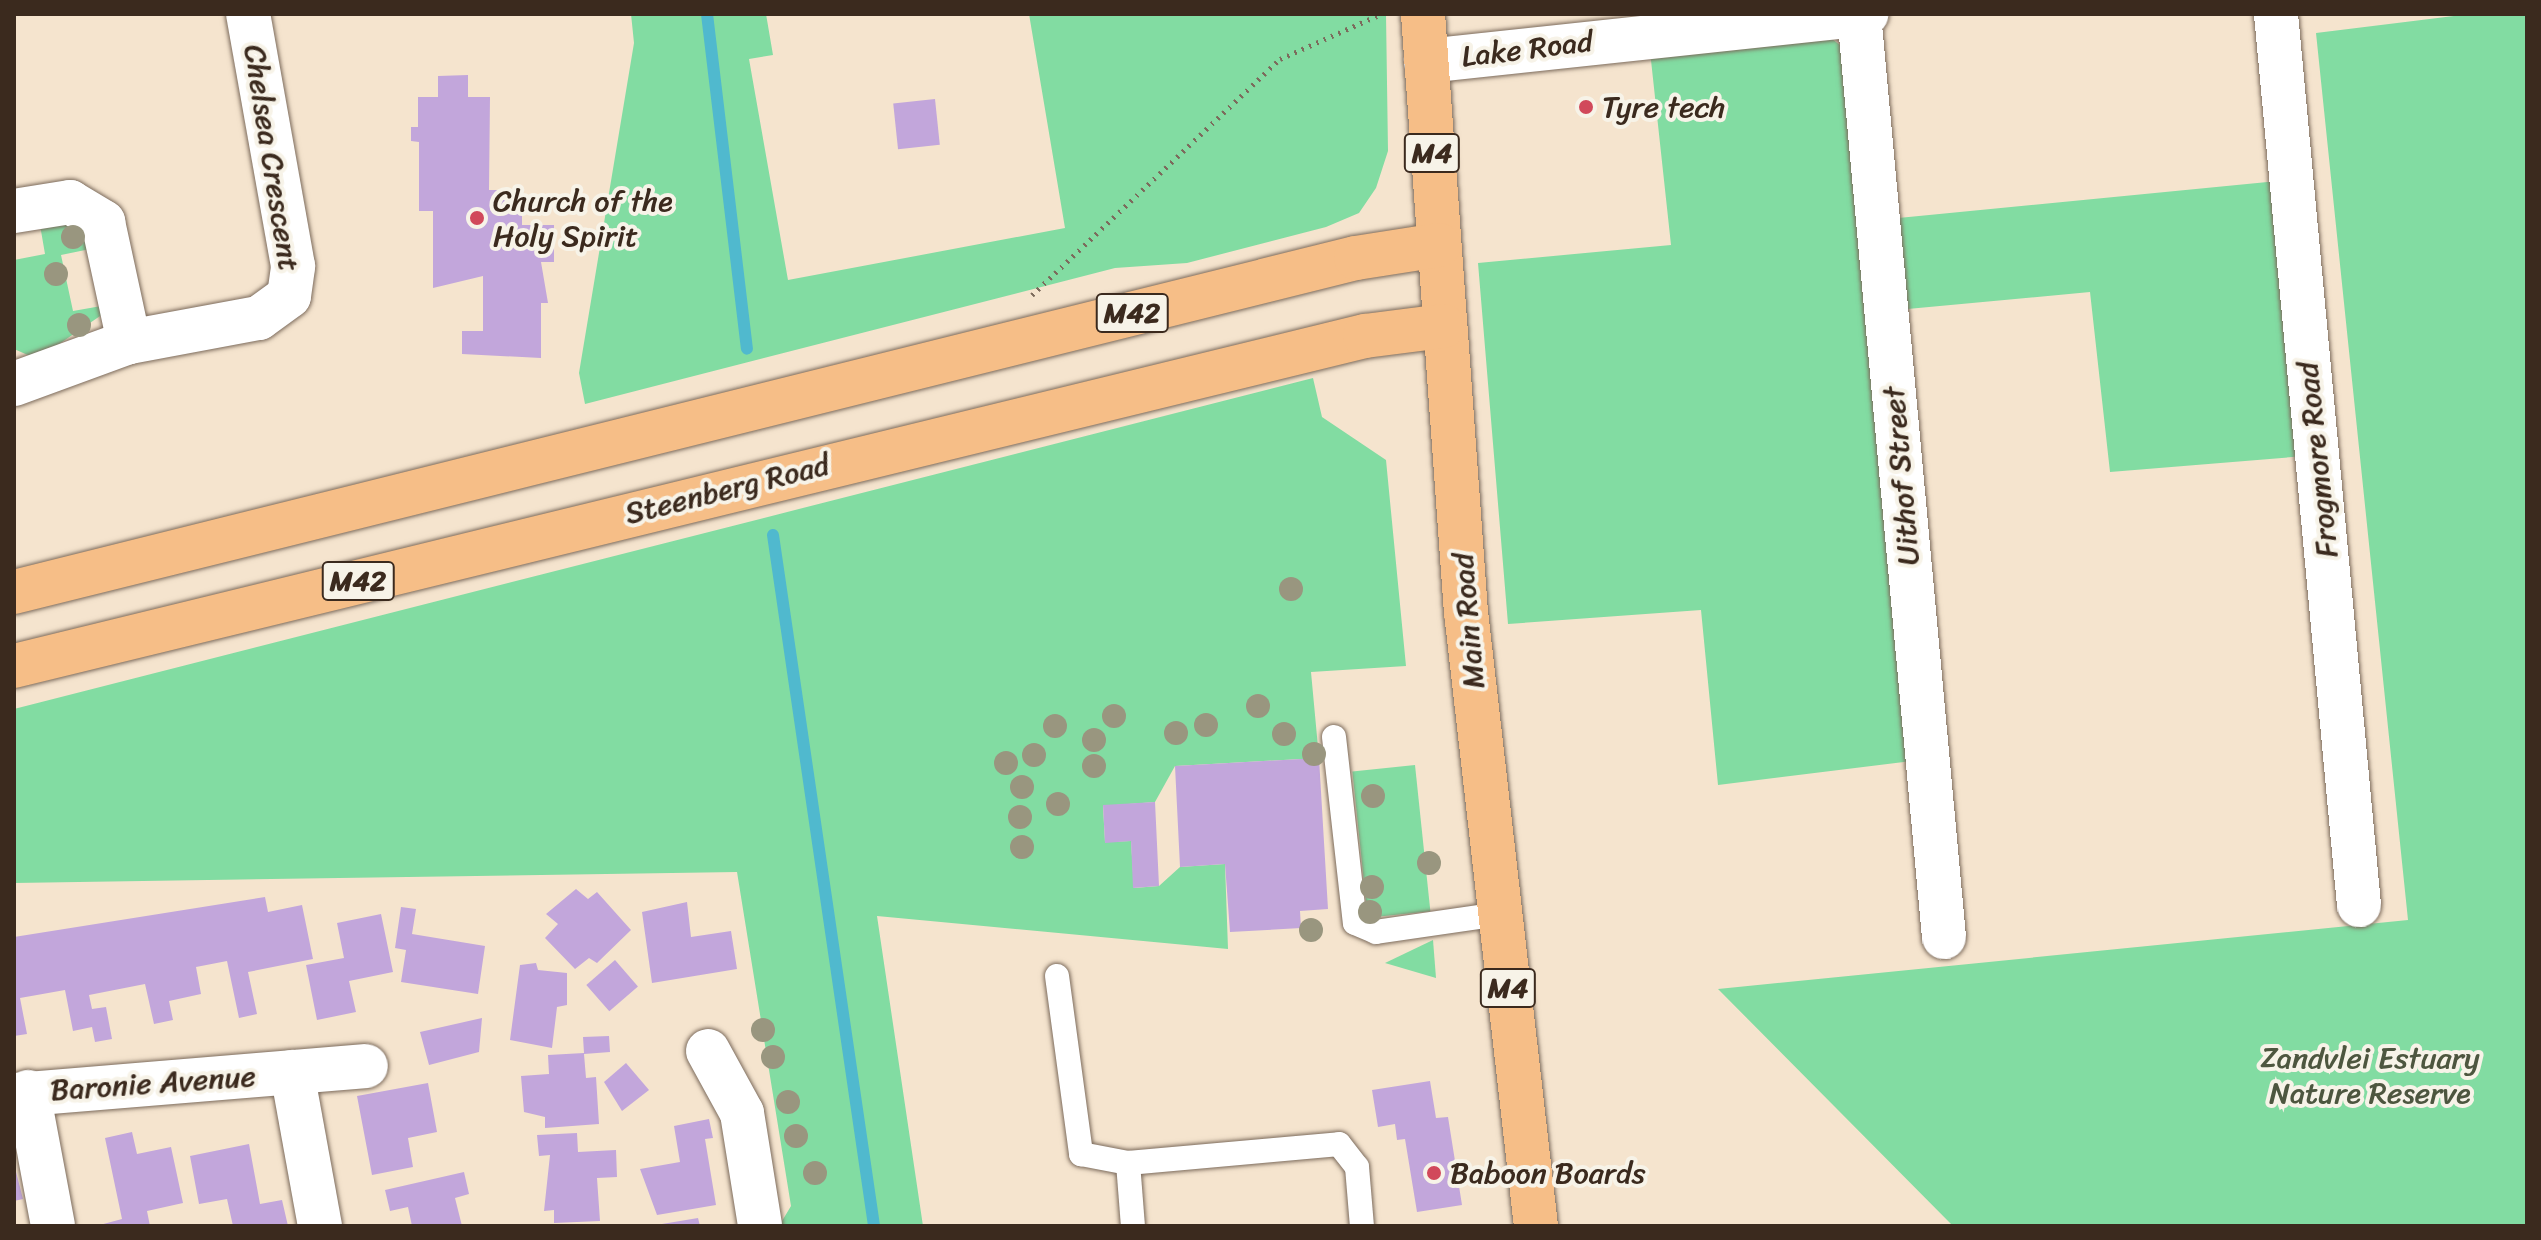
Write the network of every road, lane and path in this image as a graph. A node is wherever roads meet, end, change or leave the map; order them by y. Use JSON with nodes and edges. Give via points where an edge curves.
{"nodes":[{"id":1,"x":248,"y":14,"type":"edge"},
{"id":2,"x":1381,"y":14,"type":"edge"},
{"id":3,"x":1423,"y":14,"type":"edge"},
{"id":4,"x":1859,"y":14,"type":"edge"},
{"id":5,"x":1866,"y":14,"type":"edge"},
{"id":6,"x":2276,"y":14,"type":"edge"},
{"id":7,"x":1426,"y":61,"type":"junction"},
{"id":8,"x":14,"y":211,"type":"edge"},
{"id":9,"x":1439,"y":245,"type":"junction"},
{"id":10,"x":1029,"y":299,"type":"dead end"},
{"id":11,"x":1443,"y":326,"type":"junction"},
{"id":12,"x":129,"y":342,"type":"junction"},
{"id":13,"x":14,"y":384,"type":"edge"},
{"id":14,"x":14,"y":592,"type":"edge"},
{"id":15,"x":14,"y":666,"type":"edge"},
{"id":16,"x":1334,"y":737,"type":"dead end"},
{"id":17,"x":2359,"y":905,"type":"dead end"},
{"id":18,"x":1499,"y":914,"type":"junction"},
{"id":19,"x":1944,"y":937,"type":"dead end"},
{"id":20,"x":1057,"y":976,"type":"dead end"},
{"id":21,"x":708,"y":1051,"type":"dead end"},
{"id":22,"x":366,"y":1066,"type":"dead end"},
{"id":23,"x":292,"y":1072,"type":"junction"},
{"id":24,"x":21,"y":1093,"type":"edge"},
{"id":25,"x":1128,"y":1163,"type":"junction"},
{"id":26,"x":53,"y":1226,"type":"edge"},
{"id":27,"x":320,"y":1226,"type":"edge"},
{"id":28,"x":760,"y":1226,"type":"edge"},
{"id":29,"x":1133,"y":1226,"type":"edge"},
{"id":30,"x":1362,"y":1226,"type":"edge"},
{"id":31,"x":1536,"y":1226,"type":"edge"}],
"edges":[{"from":1,"to":12,"type":"street","name":"Chelsea Crescent","via":[[293,266],[289,296],[259,318]]},
{"from":2,"to":10,"type":"path","via":[[1280,59]]},
{"from":3,"to":7,"type":"main road","name":"Main Road","number":"M4"},
{"from":4,"to":5,"type":"street","name":"Lake Road"},
{"from":4,"to":7,"type":"street","name":"Lake Road"},
{"from":4,"to":19,"type":"street","name":"Uithof Street"},
{"from":6,"to":17,"type":"street","name":"Frogmore Road"},
{"from":7,"to":9,"type":"main road","name":"Main Road","number":"M4"},
{"from":8,"to":12,"type":"street","via":[[70,202],[103,222]]},
{"from":9,"to":11,"type":"main road","name":"Main Road","number":"M4"},
{"from":9,"to":14,"type":"main road","number":"M42","via":[[1356,258]]},
{"from":11,"to":15,"type":"main road","name":"Steenberg Road","number":"M42","via":[[1365,336]]},
{"from":11,"to":18,"type":"main road","name":"Main Road","number":"M4"},
{"from":12,"to":13,"type":"street","name":"Chelsea Crescent"},
{"from":16,"to":18,"type":"lane","via":[[1355,923],[1376,932]]},
{"from":18,"to":31,"type":"main road","name":"Main Road","number":"M4"},
{"from":20,"to":25,"type":"lane","via":[[1075,1141],[1094,1161]]},
{"from":21,"to":28,"type":"street","via":[[742,1113]]},
{"from":22,"to":23,"type":"street","name":"Baronie Avenue"},
{"from":23,"to":24,"type":"street","name":"Baronie Avenue"},
{"from":23,"to":27,"type":"street","name":"Baronie Avenue"},
{"from":24,"to":26,"type":"street"},
{"from":25,"to":29,"type":"lane"},
{"from":25,"to":30,"type":"lane","via":[[1339,1144],[1357,1167]]}]}
